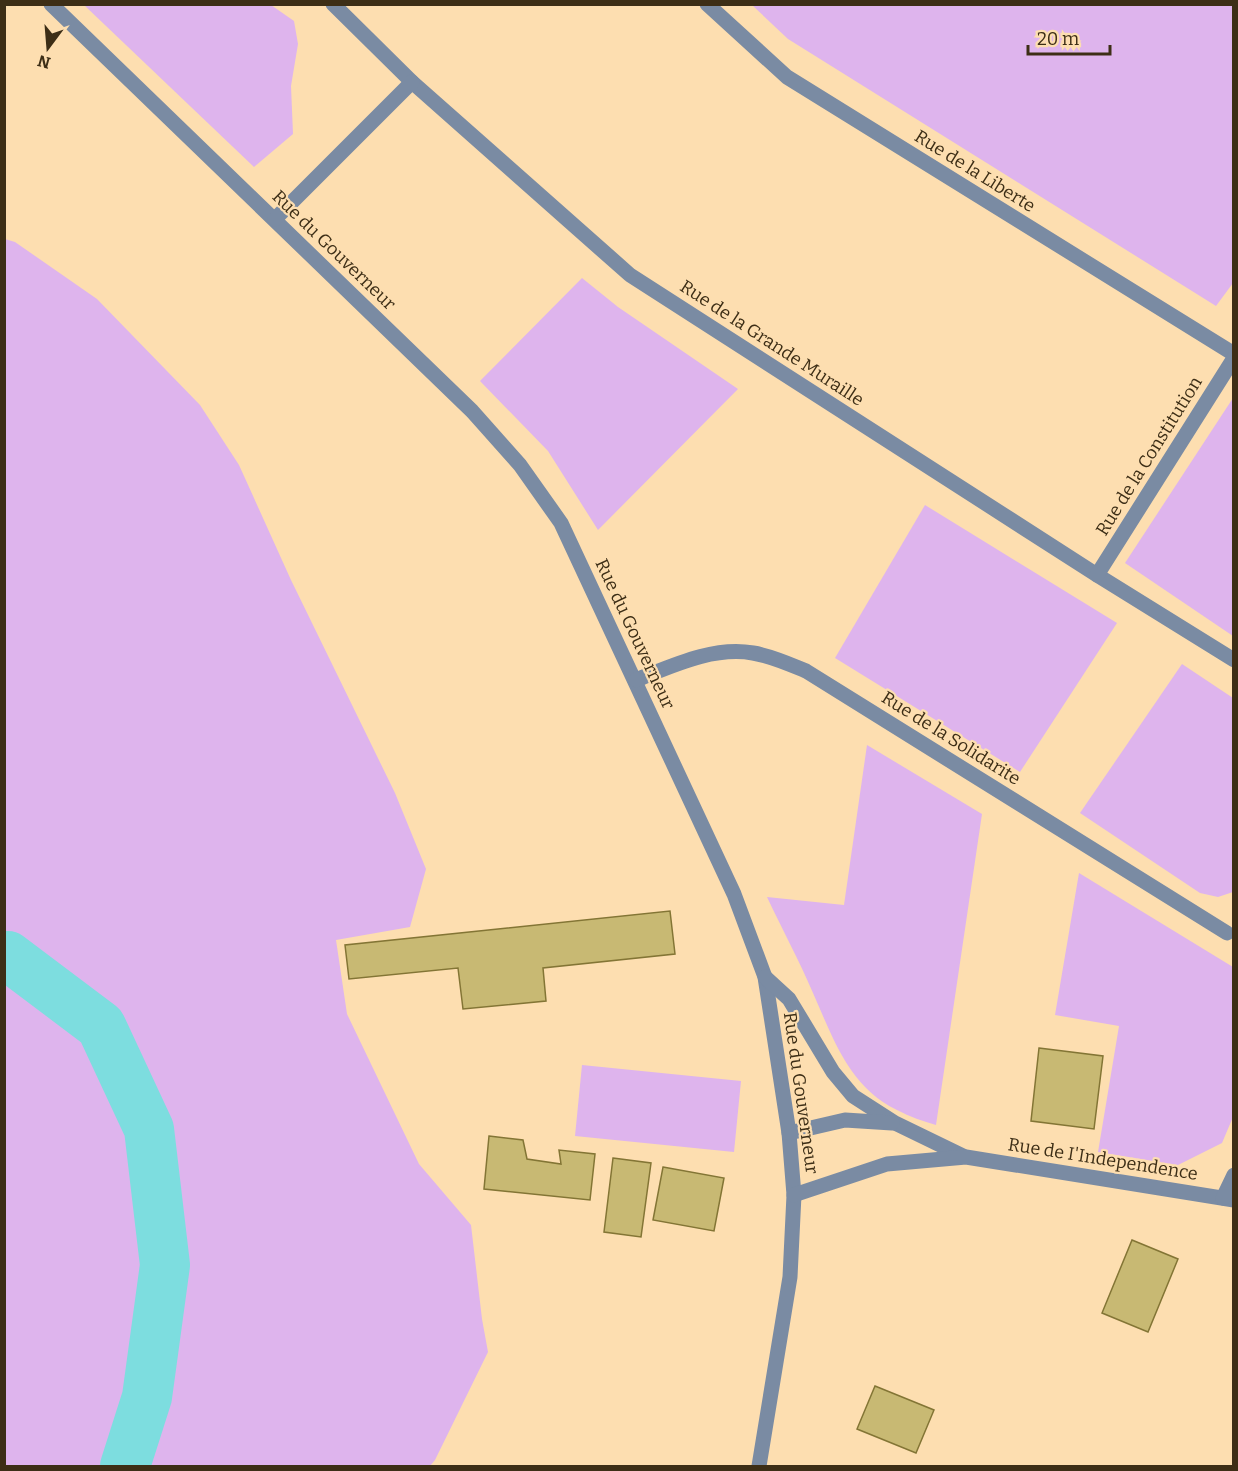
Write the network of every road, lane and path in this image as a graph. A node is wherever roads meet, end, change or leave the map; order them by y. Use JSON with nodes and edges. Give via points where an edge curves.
{"nodes":[{"id":1,"x":51,"y":4,"type":"edge"},
{"id":2,"x":333,"y":4,"type":"edge"},
{"id":3,"x":707,"y":4,"type":"edge"},
{"id":4,"x":412,"y":82,"type":"junction"},
{"id":5,"x":275,"y":219,"type":"junction"},
{"id":6,"x":1233,"y":356,"type":"edge"},
{"id":7,"x":1097,"y":575,"type":"junction"},
{"id":8,"x":1233,"y":660,"type":"edge"},
{"id":9,"x":636,"y":680,"type":"junction"},
{"id":10,"x":1227,"y":933,"type":"dead end"},
{"id":11,"x":765,"y":977,"type":"junction"},
{"id":12,"x":895,"y":1123,"type":"junction"},
{"id":13,"x":789,"y":1133,"type":"junction"},
{"id":14,"x":966,"y":1157,"type":"junction"},
{"id":15,"x":1233,"y":1175,"type":"edge"},
{"id":16,"x":794,"y":1195,"type":"junction"},
{"id":17,"x":1228,"y":1199,"type":"edge"},
{"id":18,"x":764,"y":1465,"type":"edge"}],
"edges":[{"from":1,"to":5,"type":"street","name":"Rue du Gouverneur"},
{"from":2,"to":4,"type":"street","name":"Rue de la Grande Muraille"},
{"from":3,"to":6,"type":"street","name":"Rue de la Liberte","via":[[787,77]]},
{"from":4,"to":5,"type":"street"},
{"from":4,"to":7,"type":"street","name":"Rue de la Grande Muraille","via":[[630,275]]},
{"from":5,"to":9,"type":"street","name":"Rue du Gouverneur","via":[[472,411],[520,465],[561,523]]},
{"from":6,"to":7,"type":"street","name":"Rue de la Constitution"},
{"from":7,"to":8,"type":"street","name":"Rue de la Grande Muraille"},
{"from":9,"to":10,"type":"street","name":"Rue de la Solidarite","via":[[680,662],[722,652],[751,652],[788,663]]},
{"from":9,"to":11,"type":"street","name":"Rue du Gouverneur","via":[[734,894]]},
{"from":11,"to":12,"type":"street","via":[[789,999],[833,1072],[853,1096]]},
{"from":11,"to":13,"type":"street","name":"Rue du Gouverneur"},
{"from":12,"to":13,"type":"street","via":[[844,1120]]},
{"from":12,"to":14,"type":"street"},
{"from":13,"to":16,"type":"street","name":"Rue du Gouverneur"},
{"from":14,"to":16,"type":"street","via":[[887,1164]]},
{"from":14,"to":17,"type":"street","name":"Rue de I'Independence"},
{"from":15,"to":17,"type":"street"},
{"from":16,"to":18,"type":"street","name":"Rue du Gouverneur","via":[[790,1277]]}]}
